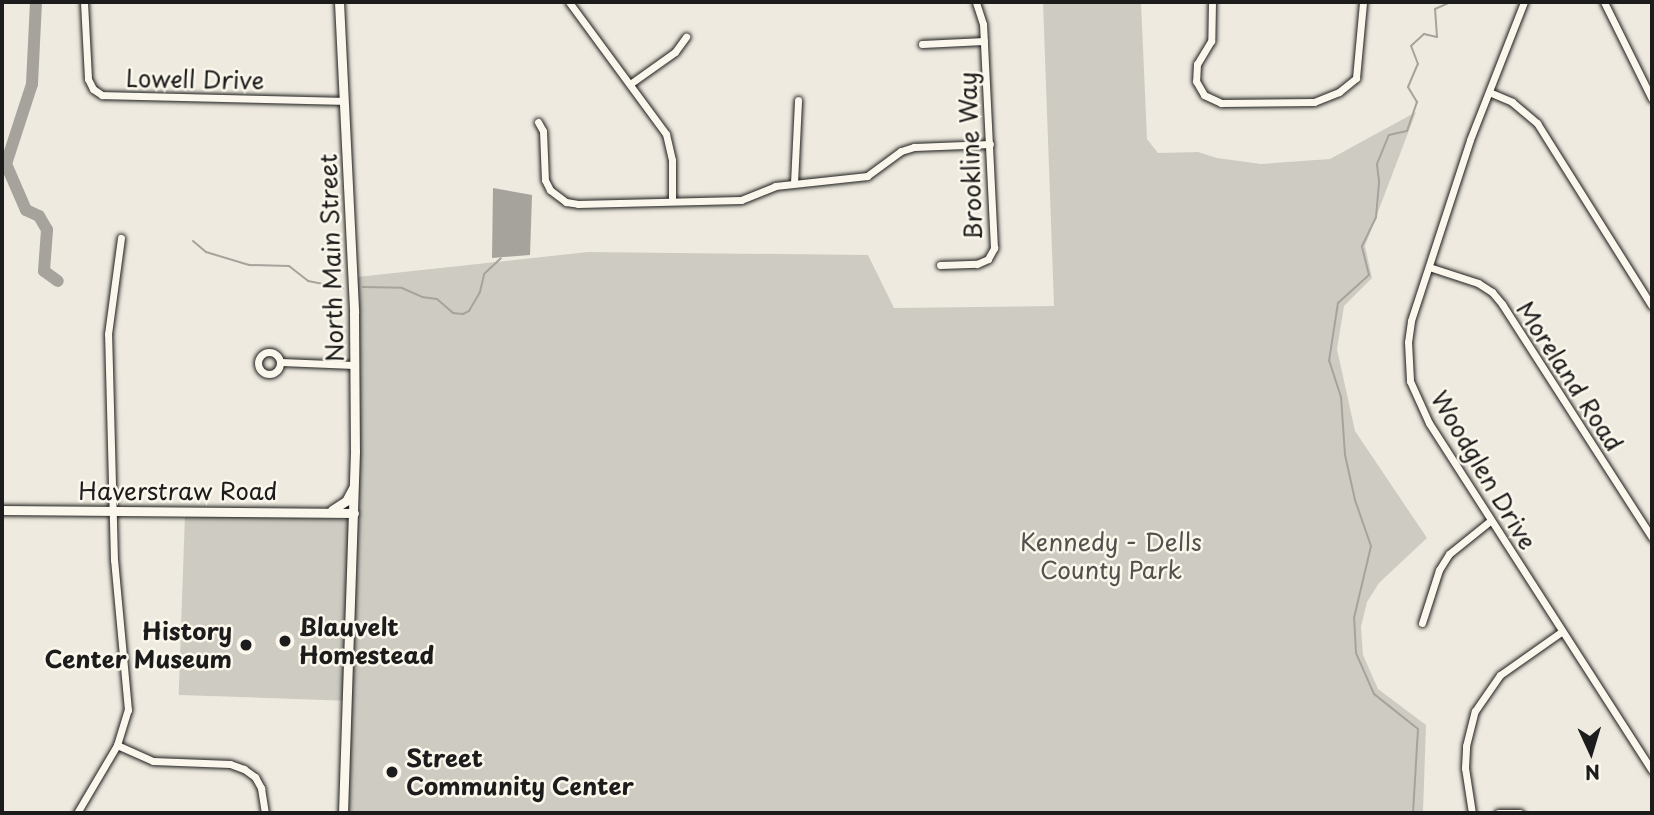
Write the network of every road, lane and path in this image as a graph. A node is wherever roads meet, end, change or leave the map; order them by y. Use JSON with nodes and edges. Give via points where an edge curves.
{"nodes":[{"id":1,"x":83,"y":2,"type":"edge"},
{"id":2,"x":340,"y":2,"type":"edge"},
{"id":3,"x":569,"y":2,"type":"edge"},
{"id":4,"x":976,"y":2,"type":"edge"},
{"id":5,"x":1212,"y":2,"type":"edge"},
{"id":6,"x":1363,"y":2,"type":"edge"},
{"id":7,"x":1524,"y":2,"type":"edge"},
{"id":8,"x":1604,"y":2,"type":"edge"},
{"id":9,"x":686,"y":37,"type":"dead end"},
{"id":10,"x":984,"y":41,"type":"junction"},
{"id":11,"x":922,"y":44,"type":"dead end"},
{"id":12,"x":630,"y":84,"type":"junction"},
{"id":13,"x":1489,"y":92,"type":"junction"},
{"id":14,"x":1652,"y":99,"type":"edge"},
{"id":15,"x":798,"y":100,"type":"dead end"},
{"id":16,"x":344,"y":101,"type":"junction"},
{"id":17,"x":538,"y":122,"type":"dead end"},
{"id":18,"x":990,"y":144,"type":"junction"},
{"id":19,"x":794,"y":183,"type":"junction"},
{"id":20,"x":671,"y":201,"type":"junction"},
{"id":21,"x":121,"y":238,"type":"dead end"},
{"id":22,"x":940,"y":265,"type":"dead end"},
{"id":23,"x":1429,"y":267,"type":"junction"},
{"id":24,"x":1652,"y":306,"type":"edge"},
{"id":25,"x":281,"y":362,"type":"dead end"},
{"id":26,"x":354,"y":365,"type":"junction"},
{"id":27,"x":355,"y":480,"type":"junction"},
{"id":28,"x":113,"y":509,"type":"junction"},
{"id":29,"x":2,"y":510,"type":"edge"},
{"id":30,"x":320,"y":511,"type":"junction"},
{"id":31,"x":354,"y":513,"type":"junction"},
{"id":32,"x":1490,"y":521,"type":"junction"},
{"id":33,"x":1652,"y":538,"type":"edge"},
{"id":34,"x":1422,"y":623,"type":"dead end"},
{"id":35,"x":1561,"y":632,"type":"junction"},
{"id":36,"x":117,"y":745,"type":"junction"},
{"id":37,"x":1652,"y":771,"type":"edge"},
{"id":38,"x":77,"y":813,"type":"edge"},
{"id":39,"x":265,"y":813,"type":"edge"},
{"id":40,"x":343,"y":813,"type":"edge"},
{"id":41,"x":1472,"y":813,"type":"edge"},
{"id":42,"x":1498,"y":813,"type":"edge"},
{"id":43,"x":1520,"y":813,"type":"edge"}],
"edges":[{"from":1,"to":16,"type":"street","name":"Lowell Drive","via":[[88,79],[93,89],[103,94]]},
{"from":2,"to":16,"type":"street","name":"North Main Street"},
{"from":3,"to":12,"type":"street"},
{"from":4,"to":10,"type":"street","name":"Brookline Way"},
{"from":5,"to":6,"type":"street","via":[[1211,41],[1197,64],[1196,81],[1204,95],[1221,103],[1314,102],[1339,92],[1356,78]]},
{"from":7,"to":13,"type":"street","name":"Woodglen Drive"},
{"from":8,"to":14,"type":"street"},
{"from":9,"to":12,"type":"street","via":[[675,52]]},
{"from":10,"to":11,"type":"street"},
{"from":10,"to":18,"type":"street","name":"Brookline Way"},
{"from":12,"to":20,"type":"street","via":[[666,134],[672,160]]},
{"from":13,"to":23,"type":"street","name":"Woodglen Drive"},
{"from":13,"to":24,"type":"street","via":[[1525,110],[1537,123]]},
{"from":15,"to":19,"type":"street"},
{"from":16,"to":26,"type":"street","name":"North Main Street"},
{"from":17,"to":20,"type":"street","via":[[544,140],[545,180],[556,197],[578,204]]},
{"from":18,"to":19,"type":"street","via":[[914,147],[867,176]]},
{"from":18,"to":22,"type":"street","name":"Brookline Way","via":[[994,248],[988,259],[977,264]]},
{"from":19,"to":20,"type":"street","via":[[741,200]]},
{"from":21,"to":28,"type":"street","via":[[108,334]]},
{"from":23,"to":32,"type":"street","name":"Woodglen Drive","via":[[1408,342],[1410,381],[1429,423]]},
{"from":23,"to":33,"type":"street","name":"Moreland Road","via":[[1478,283],[1502,304]]},
{"from":25,"to":26,"type":"street"},
{"from":26,"to":27,"type":"street","name":"North Main Street"},
{"from":27,"to":30,"type":"street","via":[[346,501]]},
{"from":27,"to":31,"type":"street","name":"North Main Street"},
{"from":28,"to":29,"type":"street","name":"Haverstraw Road"},
{"from":28,"to":30,"type":"street","name":"Haverstraw Road"},
{"from":28,"to":36,"type":"street","via":[[128,710]]},
{"from":30,"to":31,"type":"street","name":"Haverstraw Road"},
{"from":31,"to":40,"type":"street","name":"North Main Street"},
{"from":32,"to":34,"type":"street","via":[[1449,554]]},
{"from":32,"to":35,"type":"street","name":"Woodglen Drive"},
{"from":35,"to":37,"type":"street","name":"Woodglen Drive"},
{"from":35,"to":41,"type":"street","via":[[1500,675],[1475,711],[1465,768]]},
{"from":36,"to":38,"type":"street"},
{"from":36,"to":39,"type":"street","via":[[153,761],[230,764],[244,769],[261,788]]},
{"from":42,"to":43,"type":"street"}]}
